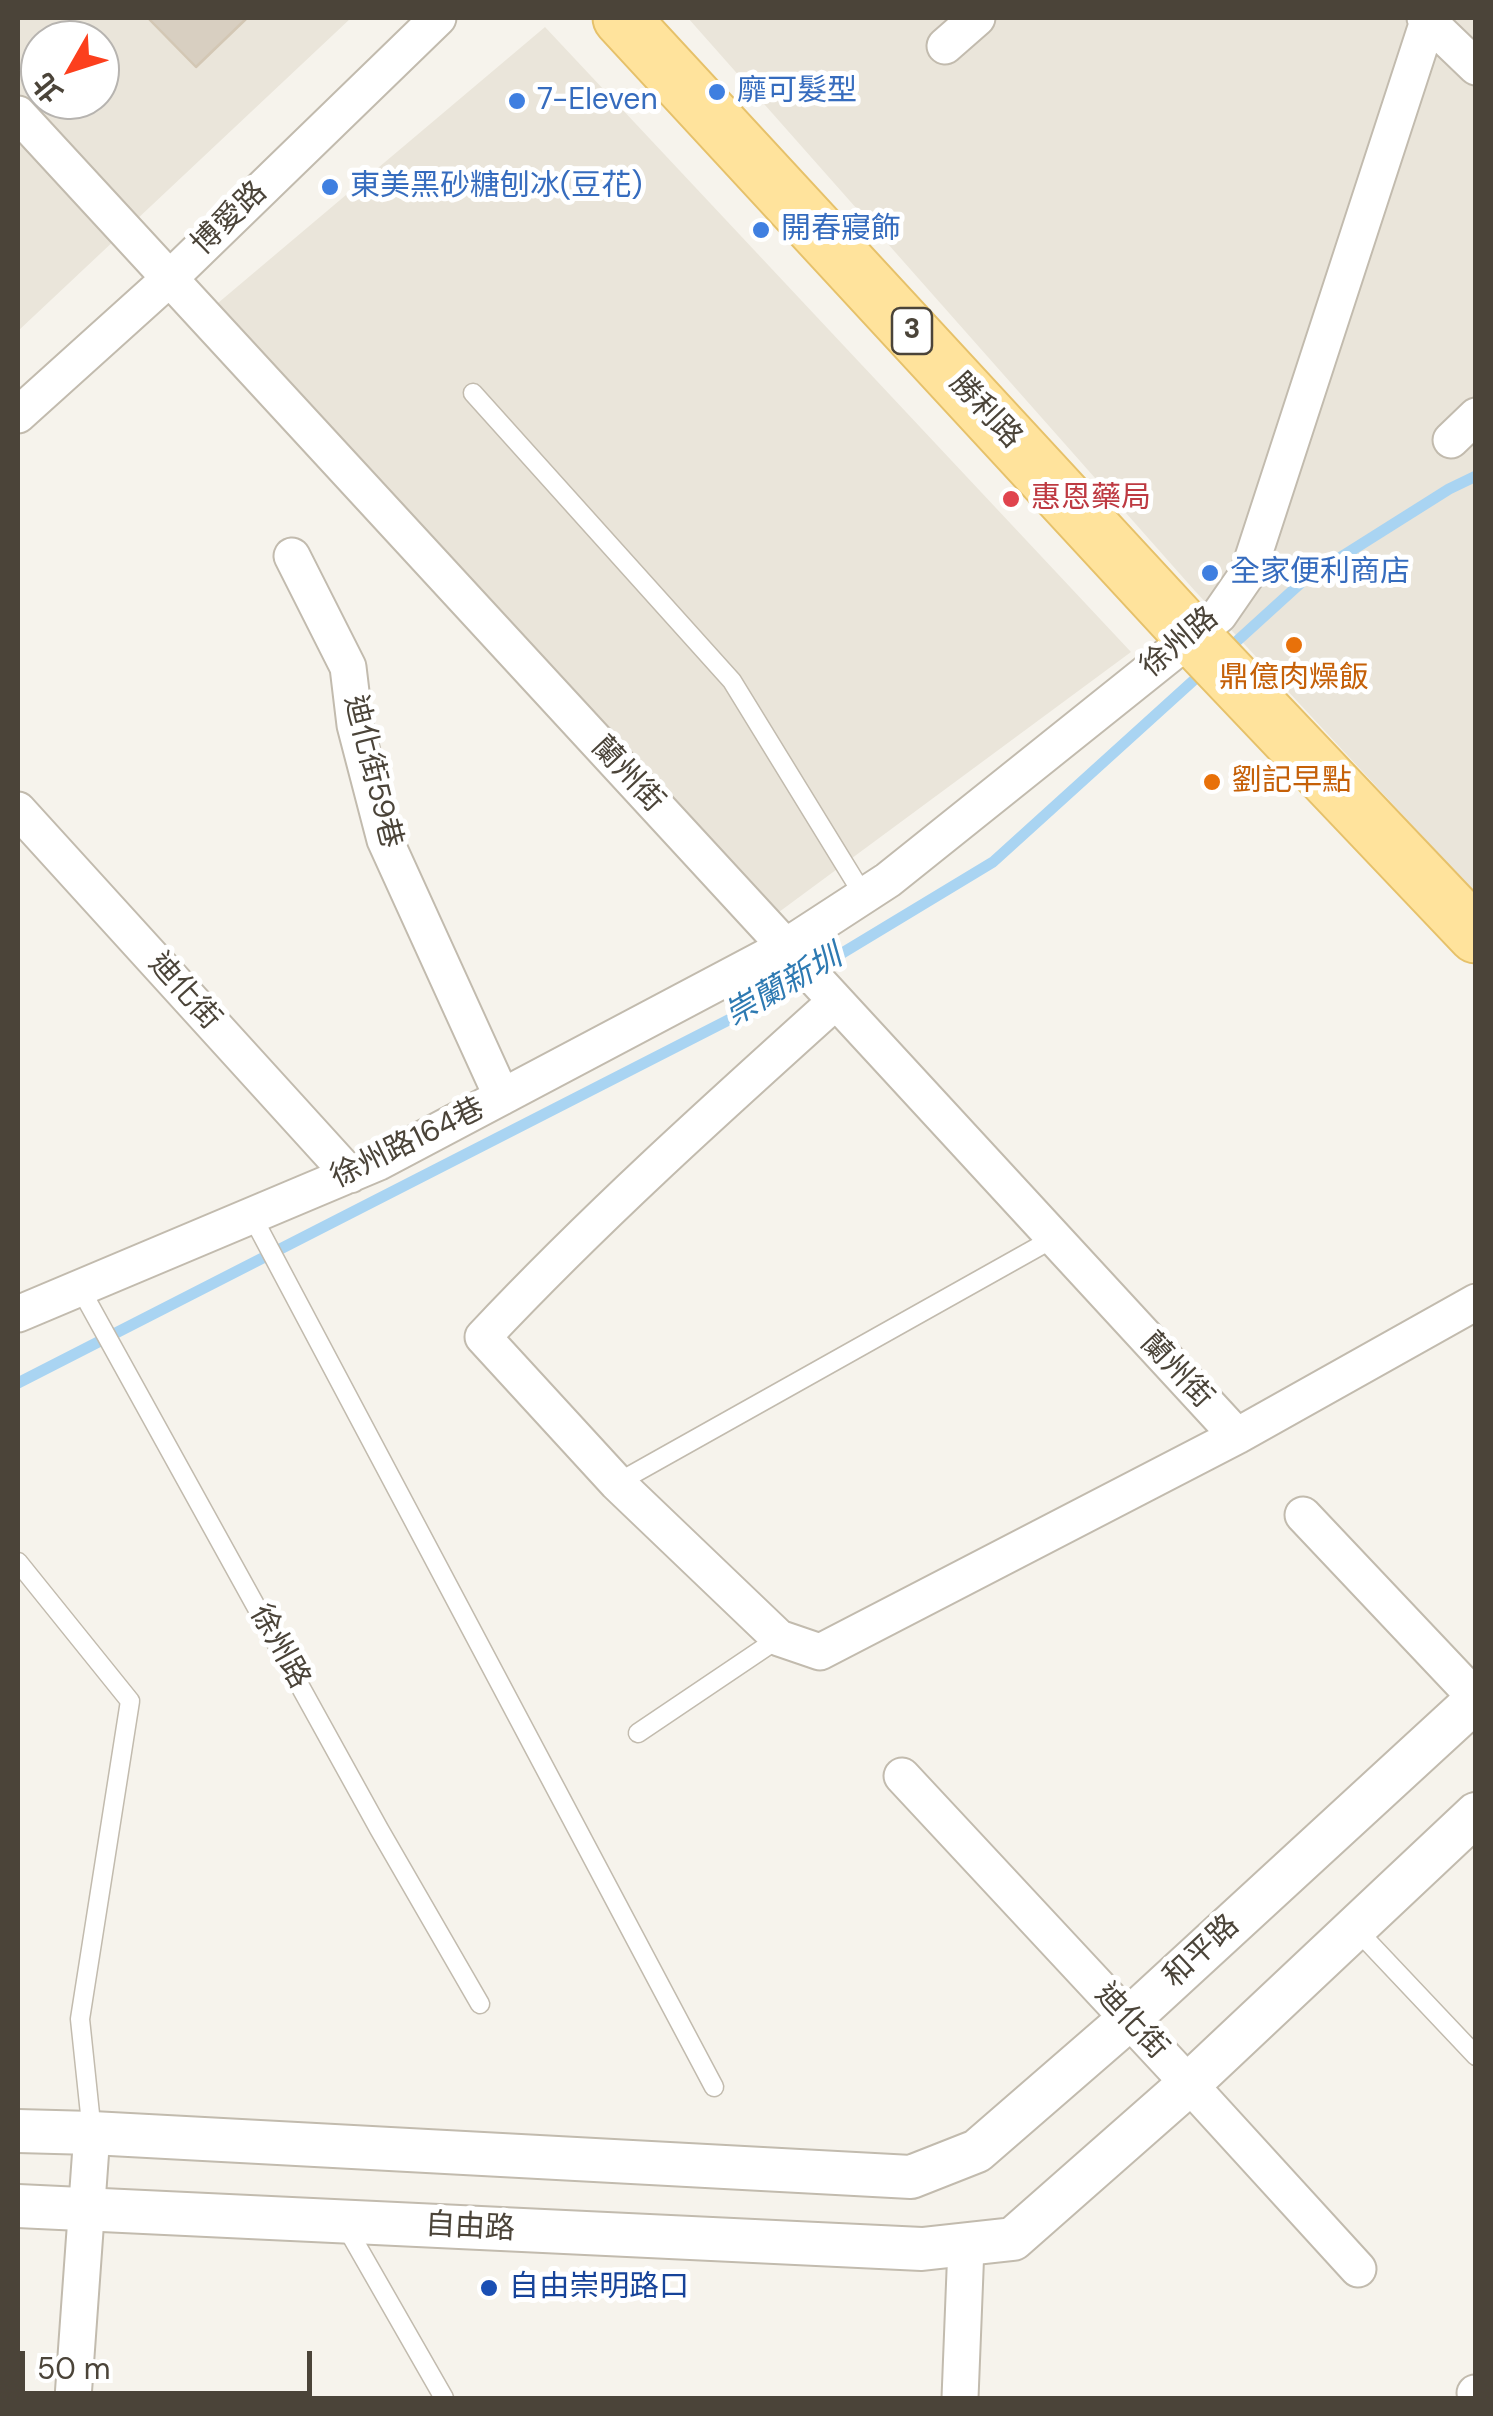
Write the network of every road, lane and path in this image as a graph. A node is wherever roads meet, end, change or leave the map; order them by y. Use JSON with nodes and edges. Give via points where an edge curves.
{"nodes":[{"id":1,"x":438,"y":18,"type":"edge"},
{"id":2,"x":620,"y":18,"type":"edge"},
{"id":3,"x":977,"y":18,"type":"edge"},
{"id":4,"x":1428,"y":19,"type":"edge"},
{"id":5,"x":945,"y":46,"type":"dead end"},
{"id":6,"x":1476,"y":68,"type":"edge"},
{"id":7,"x":18,"y":114,"type":"edge"},
{"id":8,"x":170,"y":278,"type":"junction"},
{"id":9,"x":474,"y":392,"type":"dead end"},
{"id":10,"x":18,"y":415,"type":"edge"},
{"id":11,"x":292,"y":556,"type":"dead end"},
{"id":12,"x":1207,"y":652,"type":"junction"},
{"id":13,"x":18,"y":810,"type":"edge"},
{"id":14,"x":864,"y":896,"type":"junction"},
{"id":15,"x":1476,"y":934,"type":"edge"},
{"id":16,"x":791,"y":953,"type":"junction"},
{"id":17,"x":828,"y":995,"type":"junction"},
{"id":18,"x":502,"y":1097,"type":"junction"},
{"id":19,"x":350,"y":1174,"type":"junction"},
{"id":20,"x":257,"y":1226,"type":"junction"},
{"id":21,"x":1054,"y":1238,"type":"junction"},
{"id":22,"x":80,"y":1288,"type":"junction"},
{"id":23,"x":1476,"y":1302,"type":"edge"},
{"id":24,"x":18,"y":1314,"type":"edge"},
{"id":25,"x":1237,"y":1436,"type":"junction"},
{"id":26,"x":617,"y":1484,"type":"junction"},
{"id":27,"x":1304,"y":1515,"type":"dead end"},
{"id":28,"x":18,"y":1562,"type":"edge"},
{"id":29,"x":779,"y":1638,"type":"junction"},
{"id":30,"x":1476,"y":1699,"type":"edge"},
{"id":31,"x":638,"y":1732,"type":"dead end"},
{"id":32,"x":902,"y":1776,"type":"dead end"},
{"id":33,"x":1476,"y":1814,"type":"edge"},
{"id":34,"x":1354,"y":1926,"type":"junction"},
{"id":35,"x":480,"y":2004,"type":"dead end"},
{"id":36,"x":1128,"y":2020,"type":"junction"},
{"id":37,"x":1476,"y":2056,"type":"edge"},
{"id":38,"x":1189,"y":2084,"type":"junction"},
{"id":39,"x":714,"y":2087,"type":"dead end"},
{"id":40,"x":18,"y":2131,"type":"edge"},
{"id":41,"x":92,"y":2133,"type":"junction"},
{"id":42,"x":18,"y":2206,"type":"edge"},
{"id":43,"x":86,"y":2208,"type":"junction"},
{"id":44,"x":344,"y":2222,"type":"junction"},
{"id":45,"x":966,"y":2246,"type":"junction"},
{"id":46,"x":1358,"y":2270,"type":"dead end"},
{"id":47,"x":72,"y":2398,"type":"edge"},
{"id":48,"x":444,"y":2398,"type":"edge"},
{"id":49,"x":960,"y":2398,"type":"edge"}],
"edges":[{"from":1,"to":8,"type":"street","name":"博愛路"},
{"from":2,"to":12,"type":"main road","name":"勝利路","number":"3"},
{"from":3,"to":5,"type":"street"},
{"from":4,"to":6,"type":"street"},
{"from":4,"to":12,"type":"street","name":"徐州路","via":[[1248,573],[1219,614]]},
{"from":7,"to":8,"type":"street","name":"蘭州街"},
{"from":8,"to":10,"type":"street","name":"博愛路"},
{"from":8,"to":16,"type":"street","name":"蘭州街"},
{"from":9,"to":14,"type":"lane","via":[[732,680]]},
{"from":11,"to":18,"type":"street","name":"迪化街59巷","via":[[348,667],[355,726],[386,840]]},
{"from":12,"to":14,"type":"street","name":"徐州路"},
{"from":12,"to":15,"type":"main road","name":"勝利路","number":"3"},
{"from":13,"to":19,"type":"street","name":"迪化街"},
{"from":14,"to":16,"type":"street","name":"徐州路"},
{"from":16,"to":17,"type":"street","name":"蘭州街"},
{"from":16,"to":18,"type":"street","name":"徐州路164巷"},
{"from":17,"to":21,"type":"street","name":"蘭州街"},
{"from":17,"to":26,"type":"street","via":[[482,1337]]},
{"from":18,"to":19,"type":"street","name":"徐州路164巷"},
{"from":19,"to":20,"type":"street","name":"徐州路164巷"},
{"from":20,"to":22,"type":"street","name":"徐州路164巷"},
{"from":20,"to":39,"type":"lane"},
{"from":21,"to":25,"type":"street","name":"蘭州街"},
{"from":21,"to":26,"type":"lane"},
{"from":22,"to":24,"type":"street","name":"徐州路164巷"},
{"from":22,"to":35,"type":"lane","name":"徐州路"},
{"from":23,"to":25,"type":"street"},
{"from":25,"to":29,"type":"street","via":[[820,1652]]},
{"from":26,"to":29,"type":"street"},
{"from":27,"to":30,"type":"street"},
{"from":28,"to":41,"type":"lane","via":[[130,1701],[80,2020]]},
{"from":29,"to":31,"type":"lane"},
{"from":30,"to":36,"type":"street","name":"和平路"},
{"from":32,"to":36,"type":"street","name":"迪化街"},
{"from":33,"to":34,"type":"street"},
{"from":34,"to":37,"type":"lane"},
{"from":34,"to":38,"type":"street"},
{"from":36,"to":38,"type":"street","name":"迪化街"},
{"from":36,"to":41,"type":"street","name":"和平路","via":[[977,2152],[911,2176]]},
{"from":38,"to":45,"type":"street","via":[[1013,2239]]},
{"from":38,"to":46,"type":"street","name":"迪化街"},
{"from":40,"to":41,"type":"street"},
{"from":41,"to":43,"type":"street"},
{"from":42,"to":43,"type":"street","name":"自由路"},
{"from":43,"to":44,"type":"street","name":"自由路"},
{"from":43,"to":47,"type":"street"},
{"from":44,"to":45,"type":"street","name":"自由路"},
{"from":44,"to":48,"type":"lane"},
{"from":45,"to":49,"type":"street"}]}
